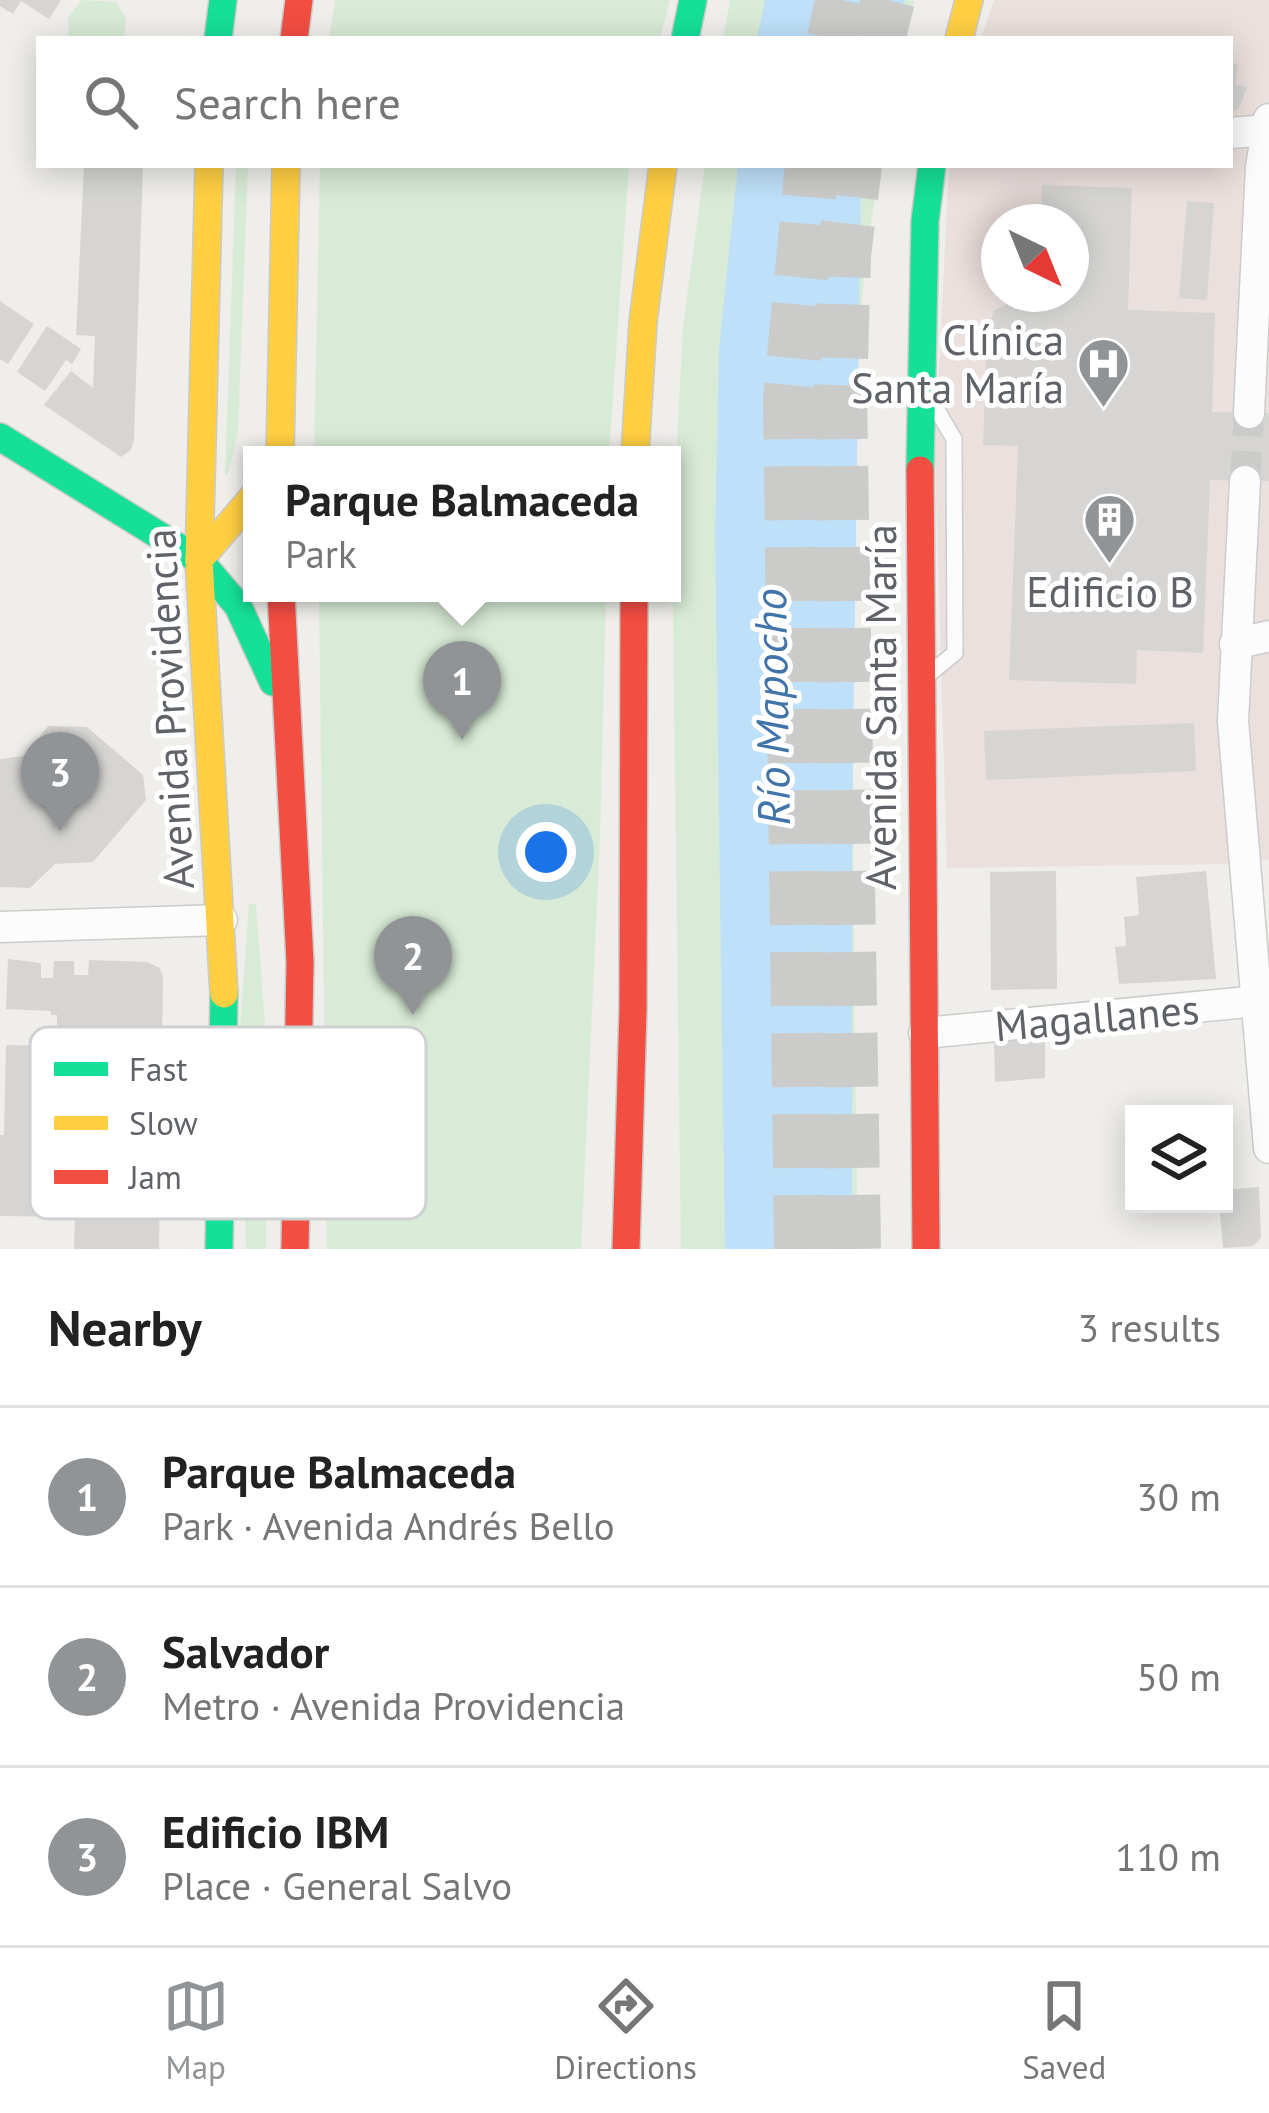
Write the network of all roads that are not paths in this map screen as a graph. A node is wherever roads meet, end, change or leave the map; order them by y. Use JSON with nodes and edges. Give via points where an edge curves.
{"nodes":[{"id":1,"x":223,"y":0,"type":"edge"},
{"id":2,"x":299,"y":0,"type":"edge"},
{"id":3,"x":693,"y":0,"type":"edge"},
{"id":4,"x":969,"y":0,"type":"edge"},
{"id":5,"x":218,"y":36,"type":"edge"},
{"id":6,"x":294,"y":36,"type":"edge"},
{"id":7,"x":686,"y":36,"type":"edge"},
{"id":8,"x":960,"y":36,"type":"edge"},
{"id":9,"x":1269,"y":119,"type":"edge"},
{"id":10,"x":1268,"y":130,"type":"edge"},
{"id":11,"x":1233,"y":133,"type":"edge"},
{"id":12,"x":209,"y":168,"type":"edge"},
{"id":13,"x":286,"y":168,"type":"edge"},
{"id":14,"x":663,"y":168,"type":"edge"},
{"id":15,"x":932,"y":168,"type":"edge"},
{"id":16,"x":1249,"y":412,"type":"tunnel mouth"},
{"id":17,"x":0,"y":436,"type":"edge"},
{"id":18,"x":279,"y":446,"type":"edge"},
{"id":19,"x":635,"y":446,"type":"edge"},
{"id":20,"x":1245,"y":481,"type":"tunnel mouth"},
{"id":21,"x":243,"y":509,"type":"edge"},
{"id":22,"x":199,"y":560,"type":"junction"},
{"id":23,"x":281,"y":602,"type":"edge"},
{"id":24,"x":634,"y":602,"type":"edge"},
{"id":25,"x":1269,"y":636,"type":"edge"},
{"id":26,"x":1235,"y":644,"type":"junction"},
{"id":27,"x":286,"y":712,"type":"junction"},
{"id":28,"x":222,"y":920,"type":"junction"},
{"id":29,"x":0,"y":927,"type":"edge"},
{"id":30,"x":1262,"y":1001,"type":"edge"},
{"id":31,"x":221,"y":1027,"type":"edge"},
{"id":32,"x":299,"y":1027,"type":"edge"},
{"id":33,"x":924,"y":1033,"type":"junction"},
{"id":34,"x":1269,"y":1148,"type":"edge"},
{"id":35,"x":219,"y":1219,"type":"edge"},
{"id":36,"x":296,"y":1219,"type":"edge"},
{"id":37,"x":219,"y":1249,"type":"edge"},
{"id":38,"x":295,"y":1249,"type":"edge"},
{"id":39,"x":626,"y":1249,"type":"edge"},
{"id":40,"x":926,"y":1249,"type":"edge"}],
"edges":[{"from":1,"to":5,"type":"main road"},
{"from":2,"to":6,"type":"main road"},
{"from":3,"to":7,"type":"main road"},
{"from":4,"to":8,"type":"main road"},
{"from":9,"to":10,"type":"street"},
{"from":10,"to":11,"type":"street"},
{"from":10,"to":16,"type":"street"},
{"from":12,"to":22,"type":"main road","name":"Avenida Providencia"},
{"from":13,"to":18,"type":"main road"},
{"from":14,"to":19,"type":"main road"},
{"from":15,"to":33,"type":"main road","name":"Avenida Santa María","via":[[920,382]]},
{"from":17,"to":22,"type":"main road"},
{"from":20,"to":26,"type":"street"},
{"from":21,"to":22,"type":"main road"},
{"from":22,"to":27,"type":"main road","via":[[249,626]]},
{"from":22,"to":28,"type":"main road","name":"Avenida Providencia"},
{"from":23,"to":27,"type":"main road"},
{"from":24,"to":39,"type":"main road"},
{"from":25,"to":26,"type":"street"},
{"from":26,"to":30,"type":"street","via":[[1233,721]]},
{"from":27,"to":32,"type":"main road"},
{"from":28,"to":29,"type":"street"},
{"from":28,"to":31,"type":"main road","name":"Avenida Providencia"},
{"from":30,"to":33,"type":"street","name":"Magallanes"},
{"from":30,"to":34,"type":"street"},
{"from":33,"to":40,"type":"main road","name":"Avenida Santa María"},
{"from":35,"to":37,"type":"main road","name":"Avenida Providencia"},
{"from":36,"to":38,"type":"main road"}]}
